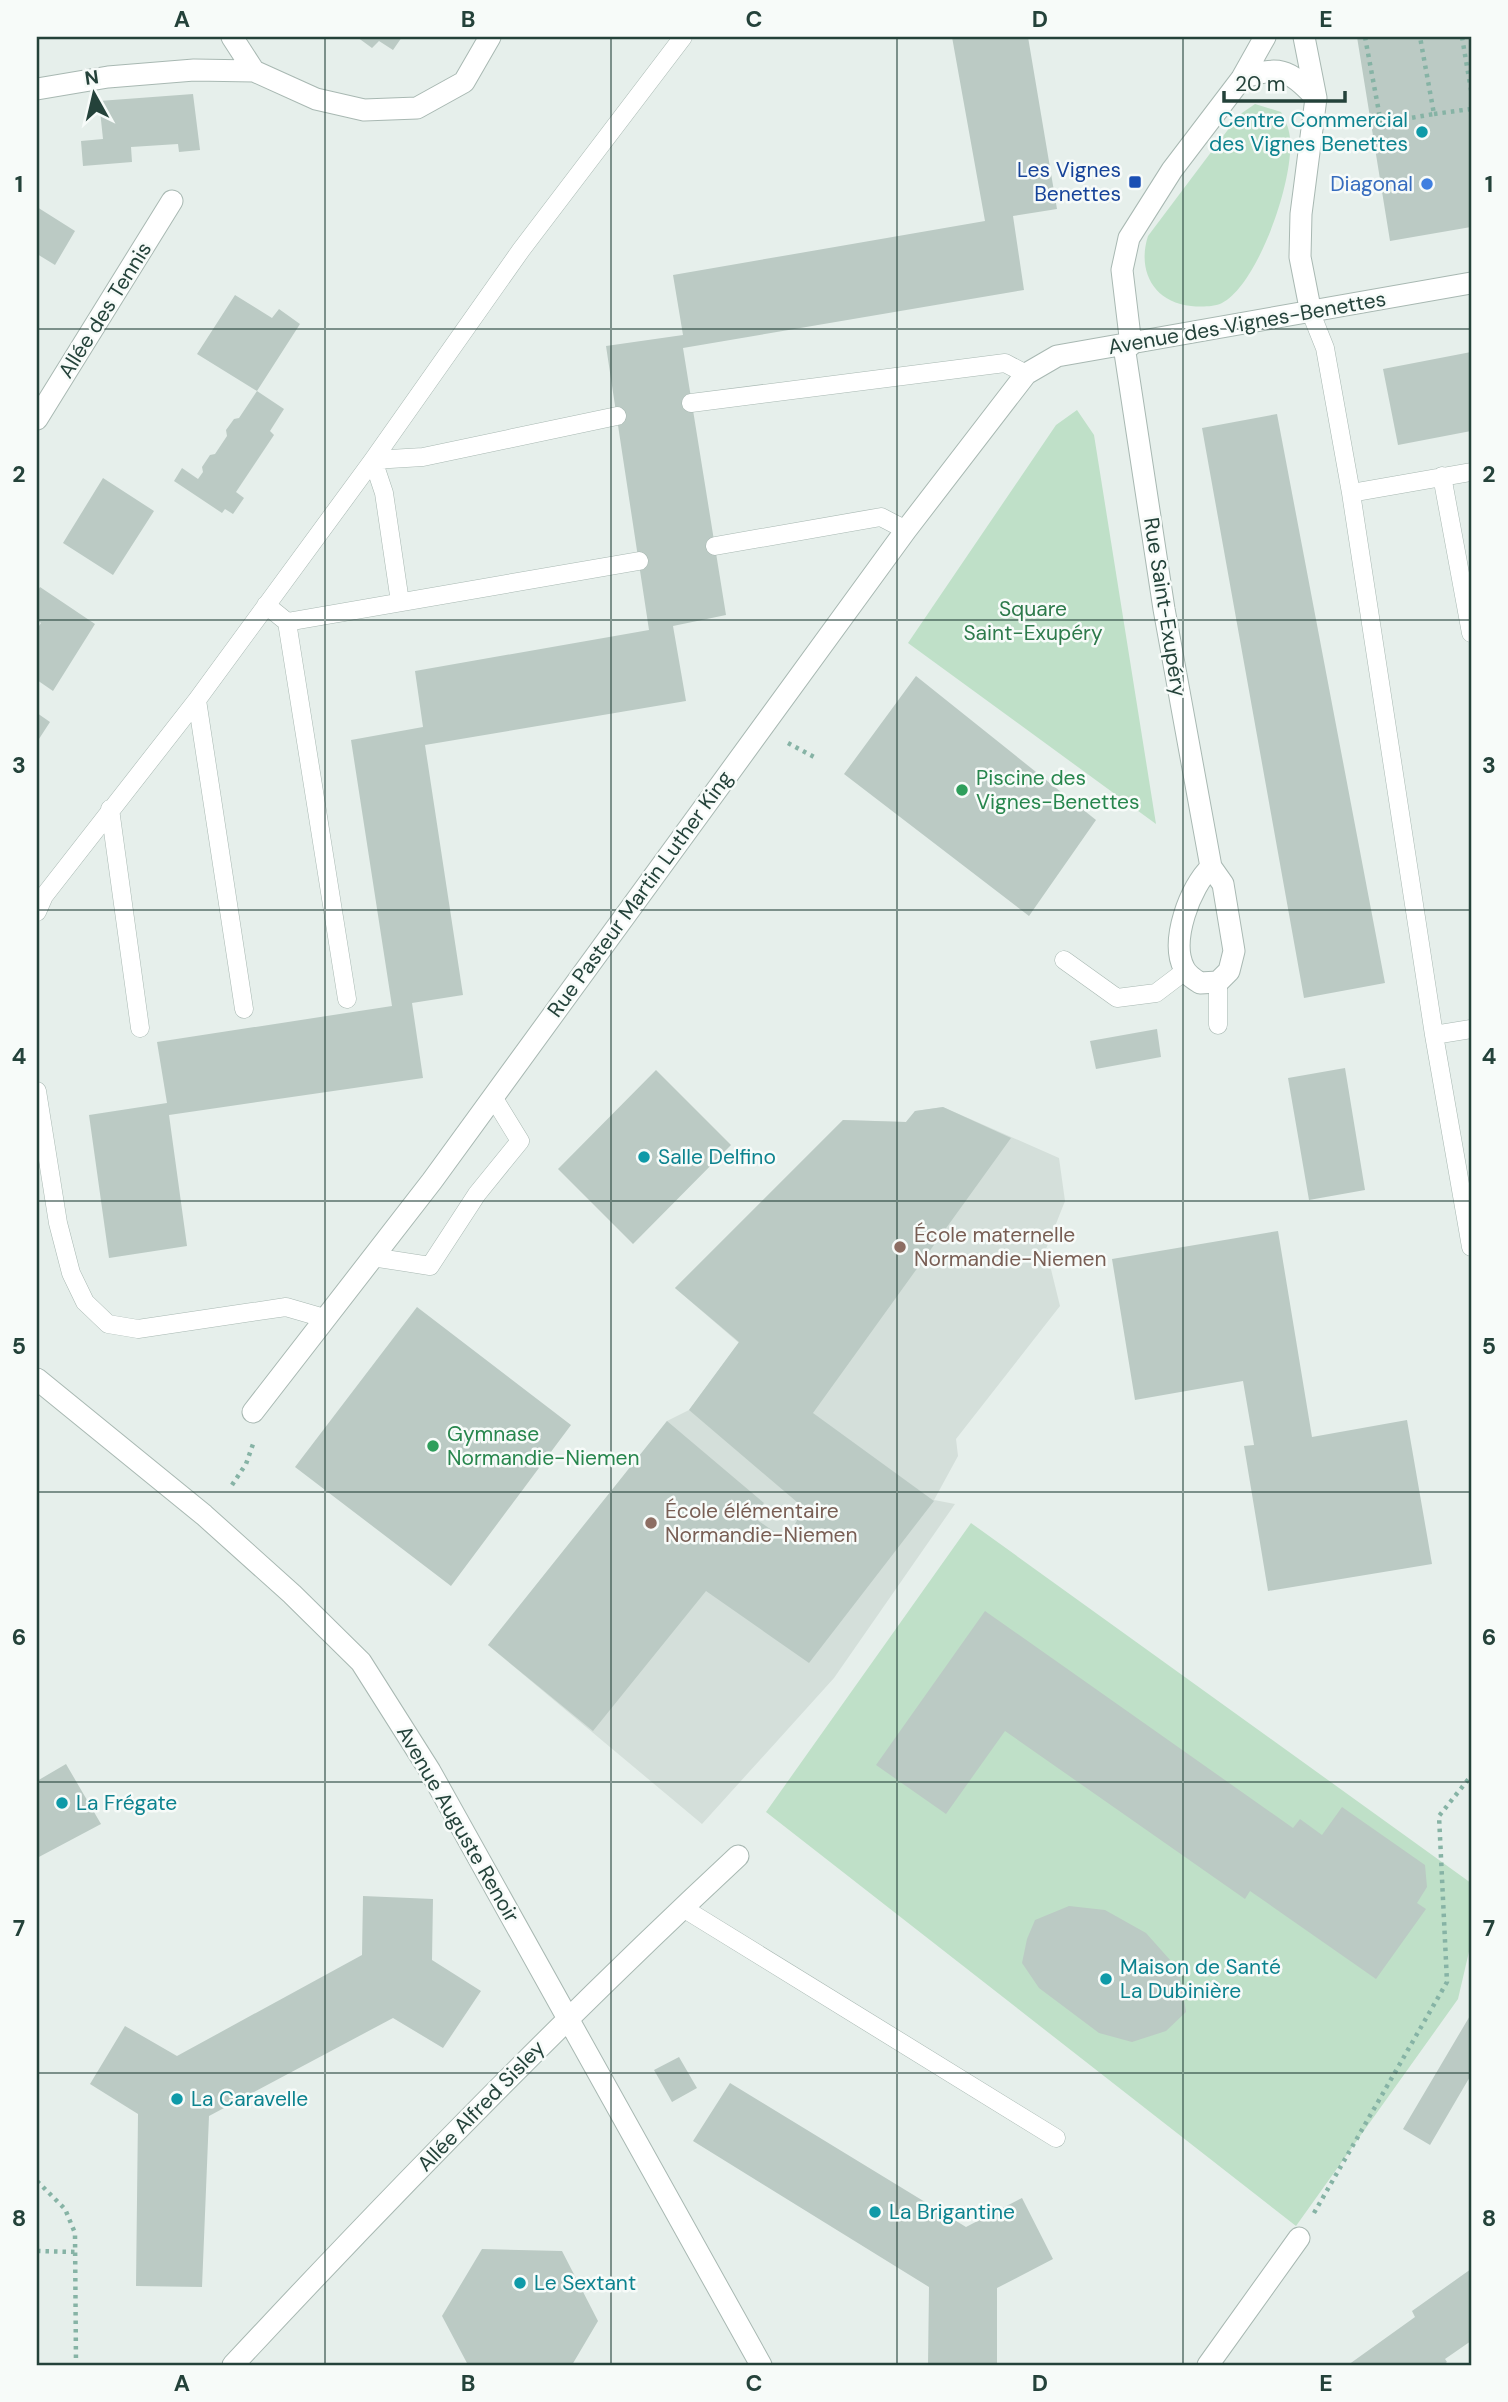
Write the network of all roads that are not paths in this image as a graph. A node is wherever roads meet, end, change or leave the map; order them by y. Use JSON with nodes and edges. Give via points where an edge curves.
{"nodes":[{"id":1,"x":232,"y":37,"type":"edge"},
{"id":2,"x":490,"y":37,"type":"edge"},
{"id":3,"x":683,"y":37,"type":"edge"},
{"id":4,"x":1265,"y":37,"type":"edge"},
{"id":5,"x":1304,"y":37,"type":"edge"},
{"id":6,"x":254,"y":71,"type":"junction"},
{"id":7,"x":1242,"y":78,"type":"junction"},
{"id":8,"x":37,"y":89,"type":"edge"},
{"id":9,"x":1316,"y":98,"type":"junction"},
{"id":10,"x":172,"y":201,"type":"dead end"},
{"id":11,"x":1471,"y":283,"type":"edge"},
{"id":12,"x":1311,"y":313,"type":"junction"},
{"id":13,"x":1128,"y":345,"type":"junction"},
{"id":14,"x":1026,"y":374,"type":"junction"},
{"id":15,"x":691,"y":403,"type":"dead end"},
{"id":16,"x":617,"y":416,"type":"dead end"},
{"id":17,"x":37,"y":419,"type":"edge"},
{"id":18,"x":373,"y":460,"type":"junction"},
{"id":19,"x":1471,"y":472,"type":"edge"},
{"id":20,"x":1442,"y":476,"type":"junction"},
{"id":21,"x":1351,"y":492,"type":"junction"},
{"id":22,"x":906,"y":530,"type":"junction"},
{"id":23,"x":715,"y":547,"type":"dead end"},
{"id":24,"x":639,"y":561,"type":"dead end"},
{"id":25,"x":400,"y":602,"type":"junction"},
{"id":26,"x":266,"y":605,"type":"junction"},
{"id":27,"x":287,"y":622,"type":"junction"},
{"id":28,"x":1471,"y":633,"type":"edge"},
{"id":29,"x":197,"y":700,"type":"junction"},
{"id":30,"x":110,"y":809,"type":"junction"},
{"id":31,"x":1211,"y":867,"type":"junction"},
{"id":32,"x":37,"y":912,"type":"edge"},
{"id":33,"x":1064,"y":961,"type":"dead end"},
{"id":34,"x":1185,"y":971,"type":"junction"},
{"id":35,"x":1218,"y":982,"type":"junction"},
{"id":36,"x":347,"y":999,"type":"dead end"},
{"id":37,"x":244,"y":1009,"type":"dead end"},
{"id":38,"x":1218,"y":1025,"type":"dead end"},
{"id":39,"x":140,"y":1028,"type":"dead end"},
{"id":40,"x":1471,"y":1029,"type":"edge"},
{"id":41,"x":1434,"y":1035,"type":"junction"},
{"id":42,"x":37,"y":1091,"type":"edge"},
{"id":43,"x":493,"y":1097,"type":"junction"},
{"id":44,"x":1471,"y":1247,"type":"edge"},
{"id":45,"x":372,"y":1257,"type":"junction"},
{"id":46,"x":324,"y":1318,"type":"junction"},
{"id":47,"x":37,"y":1379,"type":"edge"},
{"id":48,"x":253,"y":1412,"type":"dead end"},
{"id":49,"x":738,"y":1856,"type":"dead end"},
{"id":50,"x":683,"y":1908,"type":"junction"},
{"id":51,"x":569,"y":2016,"type":"junction"},
{"id":52,"x":1056,"y":2138,"type":"dead end"},
{"id":53,"x":1299,"y":2238,"type":"road end"},
{"id":54,"x":233,"y":2365,"type":"edge"},
{"id":55,"x":761,"y":2365,"type":"edge"},
{"id":56,"x":1208,"y":2365,"type":"edge"}],
"edges":[{"from":1,"to":6,"type":"street"},
{"from":2,"to":6,"type":"street","via":[[464,82],[417,107],[364,110],[316,99]]},
{"from":3,"to":18,"type":"lane","via":[[521,250]]},
{"from":4,"to":7,"type":"street","name":"Rue Saint-Exupéry"},
{"from":5,"to":9,"type":"street"},
{"from":6,"to":8,"type":"street","via":[[108,77]]},
{"from":7,"to":9,"type":"street","via":[[1271,69],[1295,75]]},
{"from":7,"to":13,"type":"street","name":"Rue Saint-Exupéry","via":[[1172,170],[1129,238],[1122,270]]},
{"from":9,"to":12,"type":"street","via":[[1300,257]]},
{"from":10,"to":17,"type":"street","name":"Allée des Tennis"},
{"from":11,"to":12,"type":"street","name":"Avenue des Vignes-Benettes"},
{"from":12,"to":13,"type":"street","name":"Avenue des Vignes-Benettes"},
{"from":12,"to":21,"type":"lane","via":[[1325,348]]},
{"from":13,"to":14,"type":"street","name":"Avenue des Vignes-Benettes","via":[[1057,356]]},
{"from":13,"to":31,"type":"street","name":"Rue Saint-Exupéry","via":[[1164,610]]},
{"from":14,"to":15,"type":"lane","via":[[1005,363]]},
{"from":14,"to":22,"type":"street","name":"Rue Pasteur Martin Luther King"},
{"from":16,"to":18,"type":"lane","via":[[423,457]]},
{"from":18,"to":25,"type":"lane","via":[[384,493]]},
{"from":18,"to":26,"type":"lane"},
{"from":19,"to":20,"type":"lane"},
{"from":20,"to":21,"type":"lane"},
{"from":20,"to":28,"type":"lane"},
{"from":21,"to":41,"type":"lane"},
{"from":22,"to":23,"type":"lane","via":[[881,517]]},
{"from":22,"to":43,"type":"street","name":"Rue Pasteur Martin Luther King"},
{"from":24,"to":25,"type":"lane"},
{"from":25,"to":27,"type":"lane"},
{"from":26,"to":27,"type":"lane"},
{"from":26,"to":29,"type":"lane"},
{"from":27,"to":36,"type":"lane"},
{"from":29,"to":30,"type":"lane"},
{"from":29,"to":37,"type":"lane"},
{"from":30,"to":32,"type":"lane","via":[[44,896]]},
{"from":30,"to":39,"type":"lane"},
{"from":31,"to":34,"type":"street","via":[[1197,880],[1179,935],[1178,955]]},
{"from":31,"to":35,"type":"street","name":"Rue Saint-Exupéry","via":[[1223,884],[1234,951],[1230,971]]},
{"from":33,"to":34,"type":"lane","via":[[1117,998],[1156,993]]},
{"from":34,"to":35,"type":"street","via":[[1200,983]]},
{"from":35,"to":38,"type":"lane"},
{"from":40,"to":41,"type":"lane"},
{"from":41,"to":44,"type":"lane"},
{"from":42,"to":46,"type":"lane","via":[[58,1223],[71,1273],[85,1302],[108,1324],[138,1329],[286,1307]]},
{"from":43,"to":45,"type":"street","name":"Rue Pasteur Martin Luther King"},
{"from":43,"to":45,"type":"lane","via":[[520,1141],[477,1194],[430,1266]]},
{"from":45,"to":46,"type":"street","name":"Rue Pasteur Martin Luther King"},
{"from":46,"to":48,"type":"street","name":"Rue Pasteur Martin Luther King"},
{"from":47,"to":51,"type":"street","name":"Avenue Auguste Renoir","via":[[204,1515],[361,1662],[430,1771]]},
{"from":49,"to":50,"type":"street","name":"Allée Alfred Sisley"},
{"from":50,"to":51,"type":"street","name":"Allée Alfred Sisley"},
{"from":50,"to":52,"type":"lane"},
{"from":51,"to":54,"type":"street","name":"Allée Alfred Sisley"},
{"from":51,"to":55,"type":"street","name":"Avenue Auguste Renoir"},
{"from":53,"to":56,"type":"street"}]}
